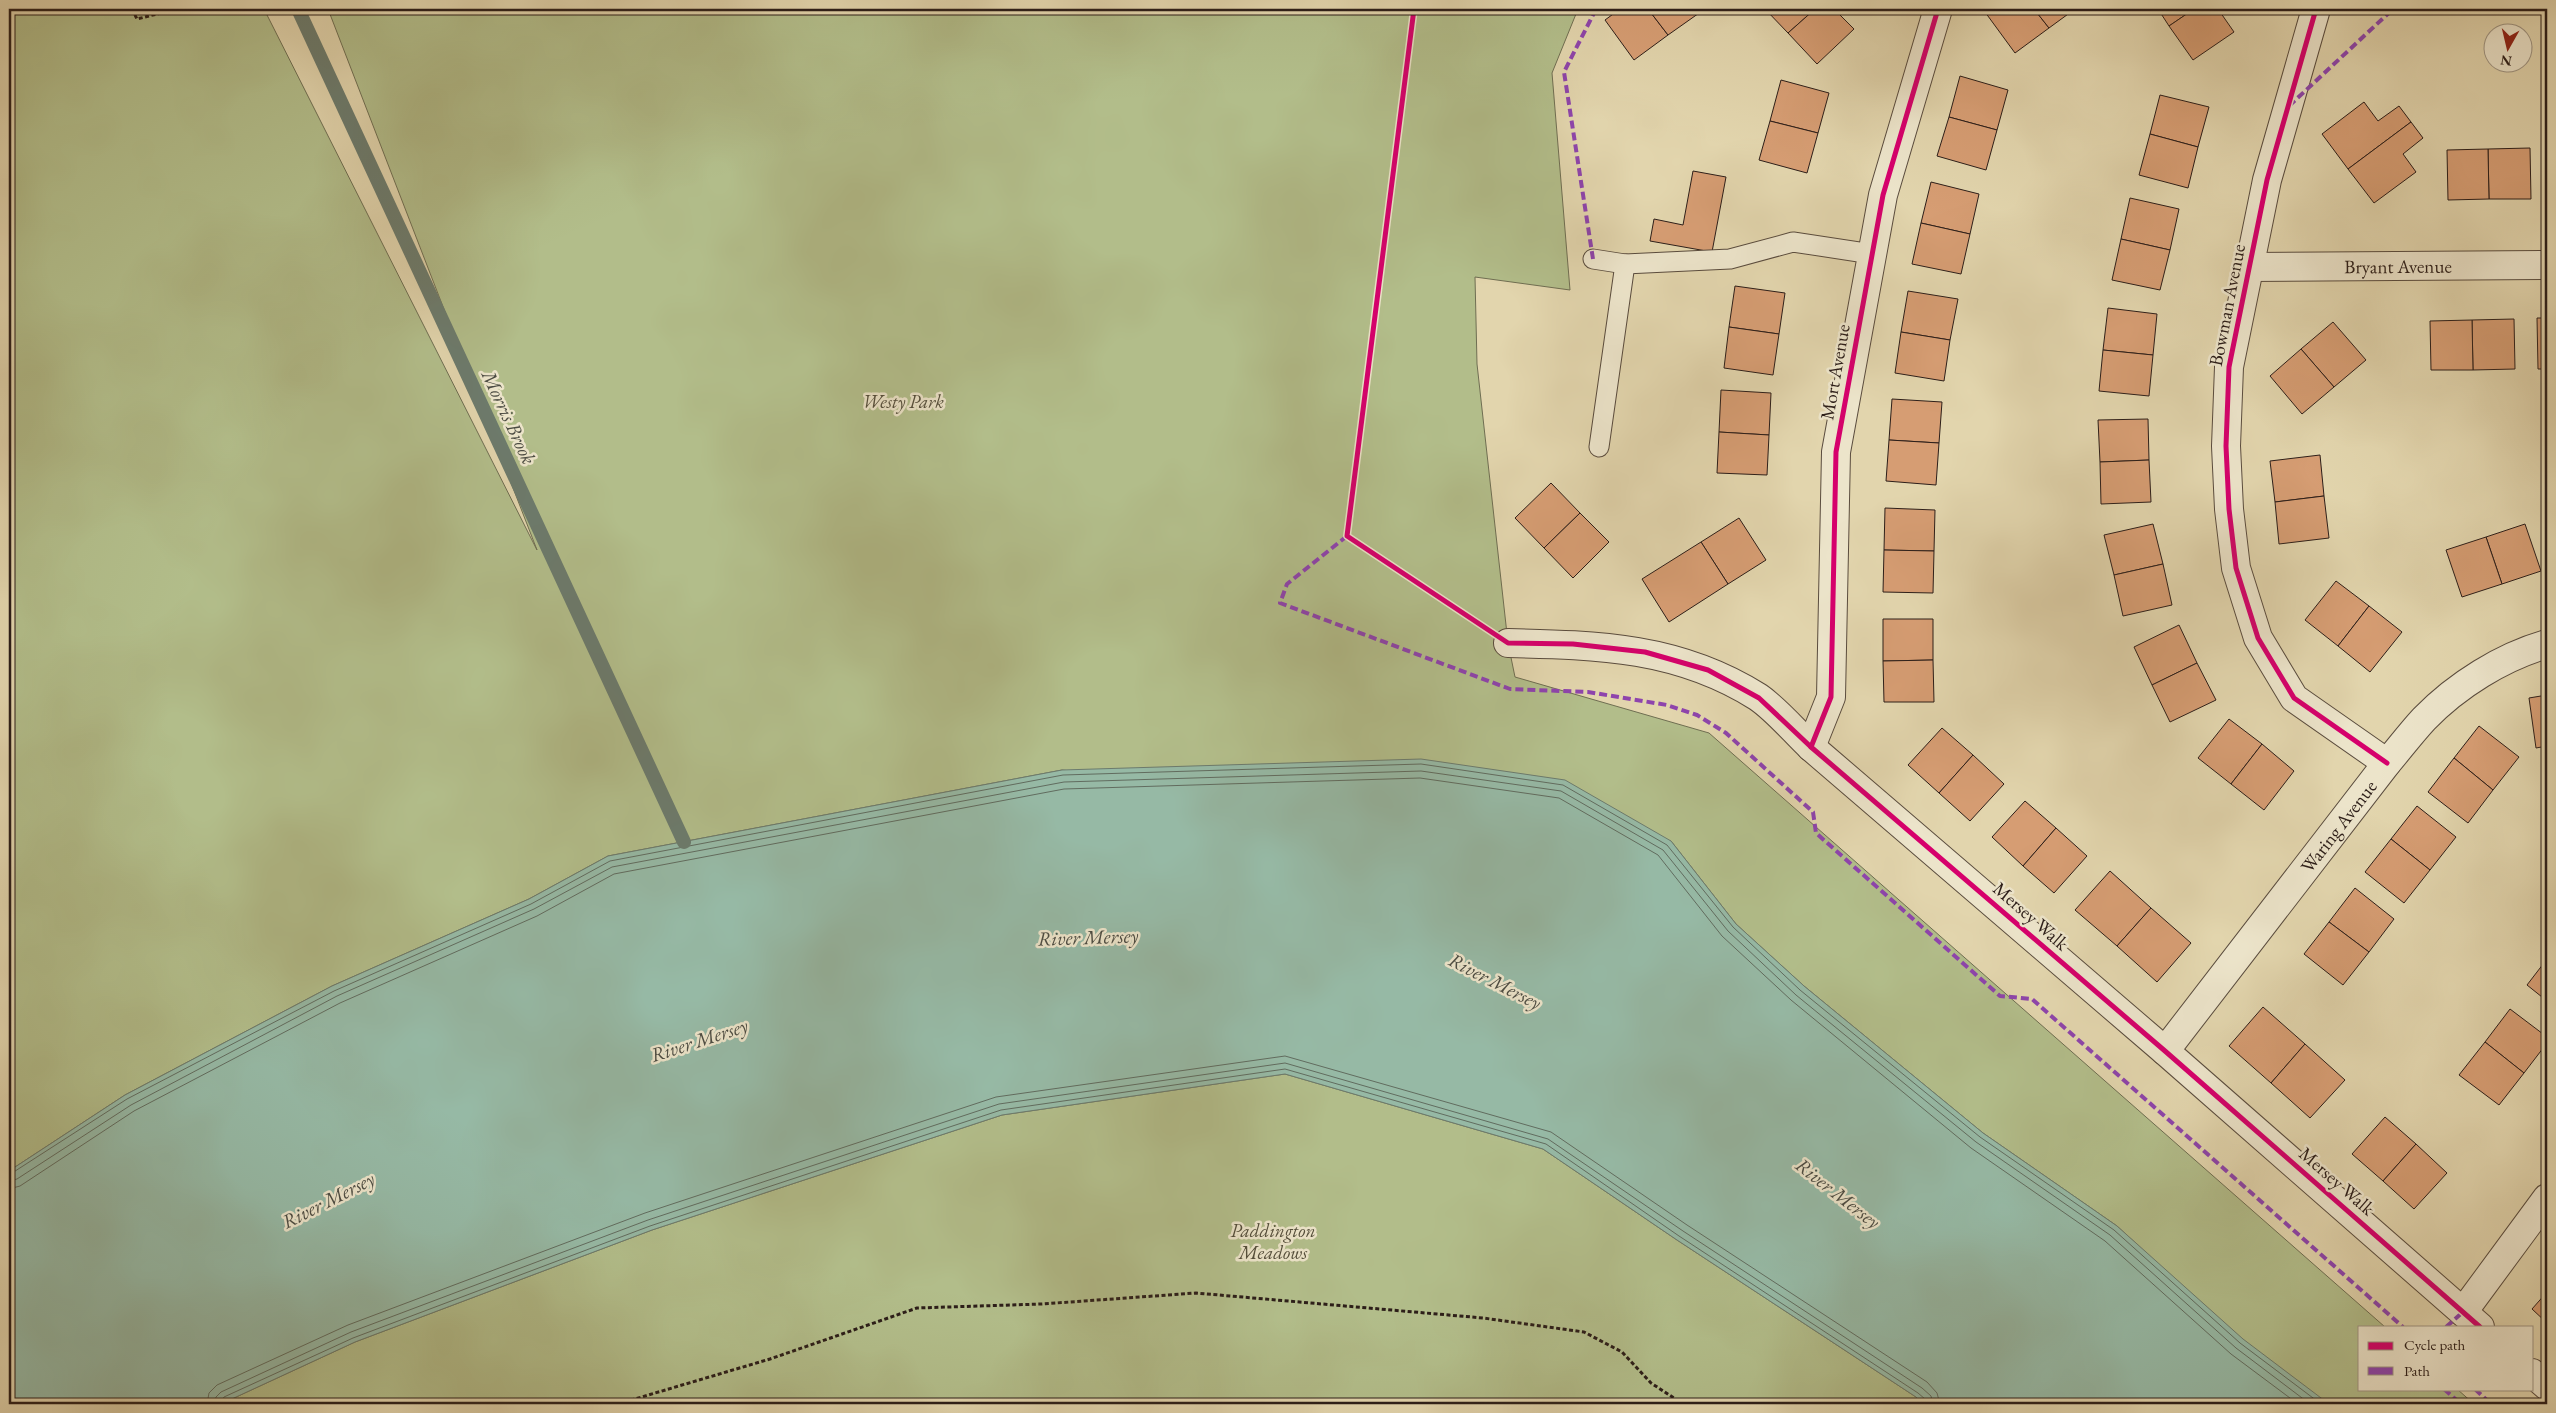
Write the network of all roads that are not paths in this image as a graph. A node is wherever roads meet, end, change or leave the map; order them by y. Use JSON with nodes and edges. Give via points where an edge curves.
{"nodes":[{"id":1,"x":1938,"y":9,"type":"edge"},
{"id":2,"x":2316,"y":9,"type":"edge"},
{"id":3,"x":1872,"y":254,"type":"junction"},
{"id":4,"x":1593,"y":259,"type":"dead end"},
{"id":5,"x":1625,"y":264,"type":"junction"},
{"id":6,"x":2547,"y":265,"type":"edge"},
{"id":7,"x":2249,"y":267,"type":"junction"},
{"id":8,"x":1599,"y":447,"type":"dead end"},
{"id":9,"x":1508,"y":643,"type":"dead end"},
{"id":10,"x":2547,"y":644,"type":"edge"},
{"id":11,"x":1811,"y":747,"type":"junction"},
{"id":12,"x":2387,"y":763,"type":"junction"},
{"id":13,"x":2165,"y":1050,"type":"junction"},
{"id":14,"x":2547,"y":1198,"type":"edge"},
{"id":15,"x":2471,"y":1319,"type":"edge"},
{"id":16,"x":2534,"y":1375,"type":"edge"},
{"id":17,"x":2547,"y":1386,"type":"edge"}],
"edges":[{"from":1,"to":3,"type":"street","name":"Mort Avenue","via":[[1883,195]]},
{"from":2,"to":7,"type":"street","name":"Bowman Avenue","via":[[2267,180]]},
{"from":3,"to":5,"type":"lane","via":[[1793,242],[1730,259]]},
{"from":3,"to":11,"type":"street","name":"Mort Avenue","via":[[1836,452],[1831,696]]},
{"from":4,"to":5,"type":"lane"},
{"from":5,"to":8,"type":"lane"},
{"from":6,"to":7,"type":"street","name":"Bryant Avenue"},
{"from":7,"to":12,"type":"street","name":"Bowman Avenue","via":[[2229,367],[2226,446],[2236,568],[2258,638],[2294,698]]},
{"from":9,"to":11,"type":"street","name":"Mersey Walk","via":[[1573,644],[1645,652],[1708,670],[1760,698]]},
{"from":10,"to":12,"type":"street","name":"Waring Avenue","via":[[2526,650],[2473,679],[2425,718]]},
{"from":11,"to":13,"type":"street","name":"Mersey Walk"},
{"from":12,"to":13,"type":"street","name":"Waring Avenue"},
{"from":13,"to":15,"type":"street","name":"Mersey Walk"},
{"from":14,"to":15,"type":"street"},
{"from":16,"to":17,"type":"street"}]}
